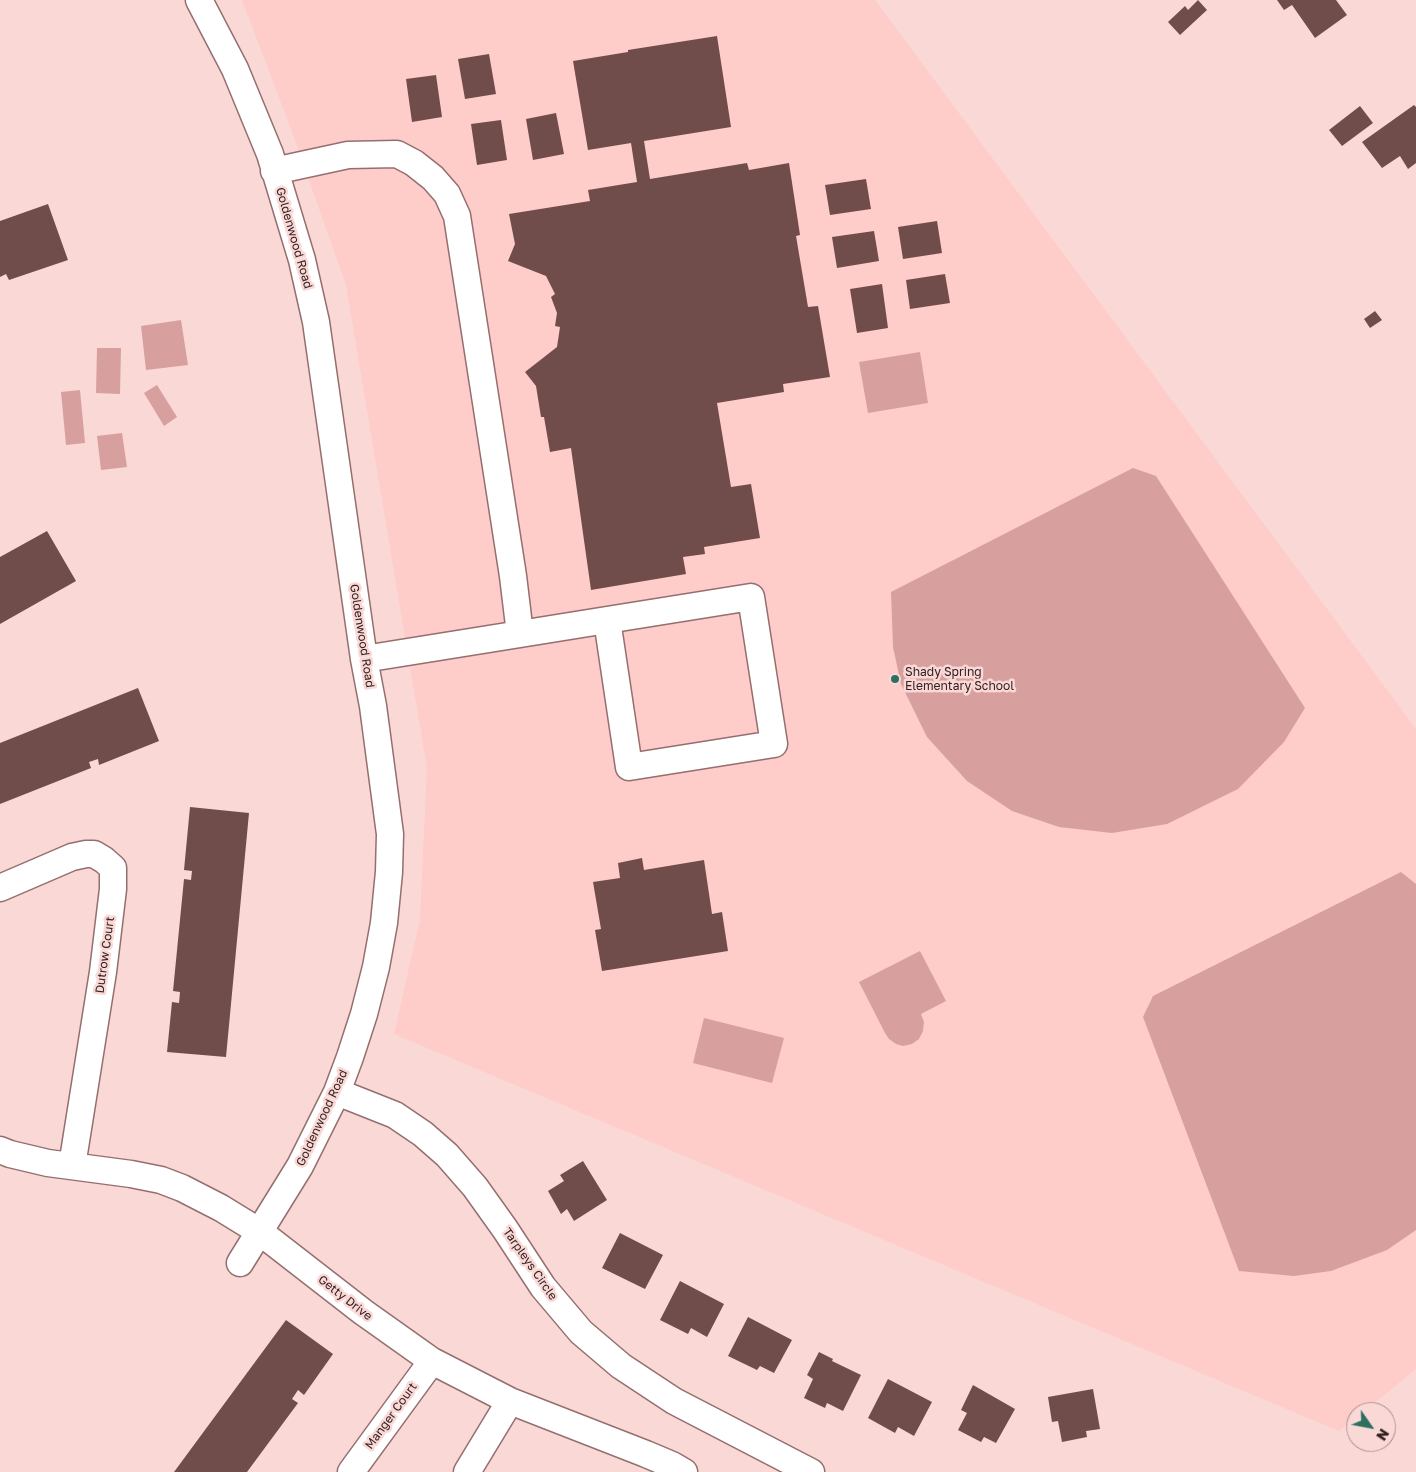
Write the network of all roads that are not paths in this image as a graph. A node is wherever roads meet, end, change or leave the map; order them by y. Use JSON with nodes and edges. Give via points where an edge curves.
{"nodes":[{"id":1,"x":200,"y":0,"type":"edge"},
{"id":2,"x":274,"y":171,"type":"junction"},
{"id":3,"x":607,"y":620,"type":"junction"},
{"id":4,"x":520,"y":634,"type":"junction"},
{"id":5,"x":364,"y":659,"type":"junction"},
{"id":6,"x":0,"y":888,"type":"edge"},
{"id":7,"x":337,"y":1092,"type":"junction"},
{"id":8,"x":0,"y":1150,"type":"edge"},
{"id":9,"x":72,"y":1166,"type":"junction"},
{"id":10,"x":260,"y":1232,"type":"junction"},
{"id":11,"x":240,"y":1262,"type":"dead end"},
{"id":12,"x":432,"y":1361,"type":"junction"},
{"id":13,"x":510,"y":1401,"type":"junction"},
{"id":14,"x":350,"y":1472,"type":"edge"},
{"id":15,"x":467,"y":1472,"type":"edge"},
{"id":16,"x":684,"y":1472,"type":"edge"},
{"id":17,"x":811,"y":1472,"type":"edge"}],
"edges":[{"from":1,"to":2,"type":"street","name":"Goldenwood Road","via":[[235,69]]},
{"from":2,"to":4,"type":"street","via":[[348,155],[397,154],[433,178],[446,194],[457,216]]},
{"from":2,"to":5,"type":"street","name":"Goldenwood Road","via":[[302,260],[316,322]]},
{"from":3,"to":3,"type":"street","via":[[629,767],[774,744],[751,597]]},
{"from":3,"to":4,"type":"street"},
{"from":4,"to":5,"type":"street"},
{"from":5,"to":7,"type":"street","name":"Goldenwood Road","via":[[390,834],[389,872],[376,967],[364,1014]]},
{"from":6,"to":9,"type":"street","name":"Dutrow Court","via":[[86,854],[94,854],[113,868],[103,972]]},
{"from":7,"to":10,"type":"street","name":"Goldenwood Road","via":[[300,1166]]},
{"from":7,"to":17,"type":"street","name":"Tarpleys Circle","via":[[395,1115],[447,1155],[475,1187],[543,1287],[581,1332],[621,1366],[674,1401]]},
{"from":8,"to":9,"type":"street","name":"Getty Drive"},
{"from":9,"to":10,"type":"street","name":"Getty Drive","via":[[161,1180],[221,1208]]},
{"from":10,"to":11,"type":"street","name":"Goldenwood Road"},
{"from":10,"to":12,"type":"street","name":"Getty Drive"},
{"from":12,"to":13,"type":"street","name":"Getty Drive"},
{"from":12,"to":14,"type":"street","name":"Manger Court"},
{"from":13,"to":15,"type":"street"},
{"from":13,"to":16,"type":"street","name":"Getty Drive","via":[[672,1464]]}]}
